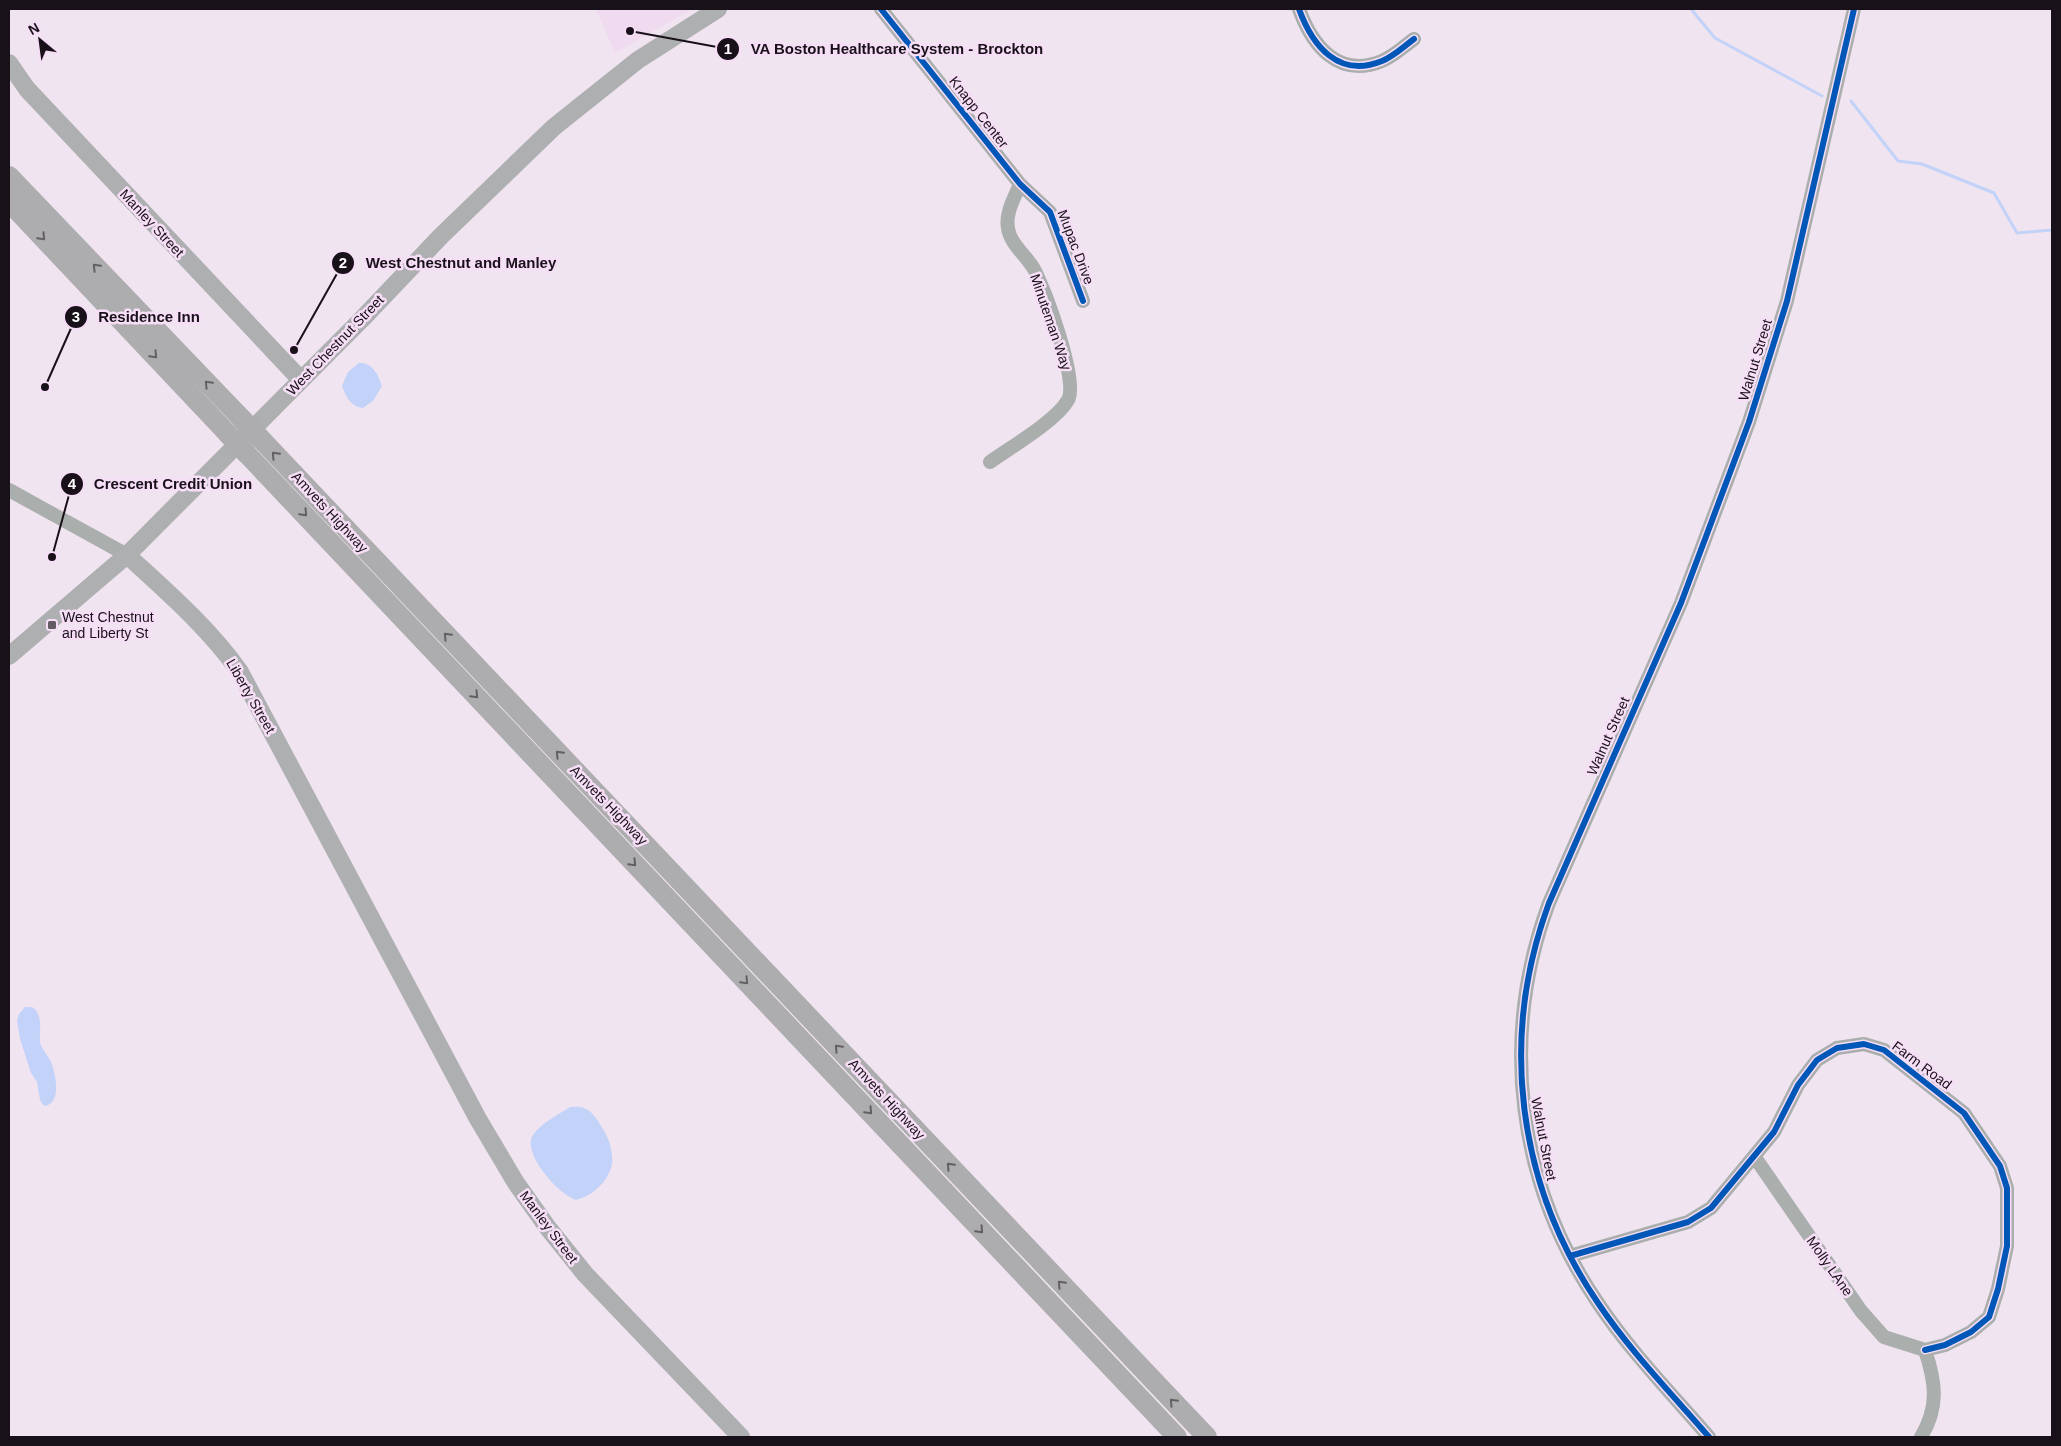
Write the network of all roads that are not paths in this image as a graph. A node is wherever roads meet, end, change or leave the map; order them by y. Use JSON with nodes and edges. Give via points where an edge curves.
{"nodes":[{"id":1,"x":718,"y":9,"type":"edge"},
{"id":2,"x":881,"y":9,"type":"edge"},
{"id":3,"x":1299,"y":9,"type":"edge"},
{"id":4,"x":1854,"y":9,"type":"edge"},
{"id":5,"x":1414,"y":39,"type":"dead end"},
{"id":6,"x":9,"y":63,"type":"edge"},
{"id":7,"x":9,"y":176,"type":"edge"},
{"id":8,"x":1020,"y":184,"type":"junction"},
{"id":9,"x":9,"y":202,"type":"edge"},
{"id":10,"x":1083,"y":301,"type":"dead end"},
{"id":11,"x":301,"y":380,"type":"junction"},
{"id":12,"x":990,"y":462,"type":"dead end"},
{"id":13,"x":9,"y":490,"type":"edge"},
{"id":14,"x":127,"y":555,"type":"junction"},
{"id":15,"x":9,"y":656,"type":"edge"},
{"id":16,"x":406,"y":982,"type":"joint"},
{"id":17,"x":1754,"y":1156,"type":"junction"},
{"id":18,"x":1570,"y":1256,"type":"junction"},
{"id":19,"x":1925,"y":1350,"type":"junction"},
{"id":20,"x":741,"y":1437,"type":"edge"},
{"id":21,"x":1177,"y":1437,"type":"edge"},
{"id":22,"x":1207,"y":1437,"type":"edge"},
{"id":23,"x":1708,"y":1437,"type":"edge"},
{"id":24,"x":1921,"y":1437,"type":"edge"}],
"edges":[{"from":1,"to":11,"type":"main road","name":"West Chestnut Street","via":[[638,60],[554,126]]},
{"from":2,"to":8,"type":"street","name":"Knapp Center"},
{"from":3,"to":5,"type":"street","via":[[1318,46],[1347,64],[1365,65],[1384,60]]},
{"from":4,"to":18,"type":"street","name":"Walnut Street","via":[[1786,301],[1751,414],[1681,603],[1558,879],[1530,964],[1520,1044],[1524,1115],[1542,1192]]},
{"from":6,"to":11,"type":"main road","name":"Manley Street","via":[[26,89]]},
{"from":22,"to":7,"type":"highway","name":"Amvets Highway","one_way":true,"bridge":true},
{"from":8,"to":10,"type":"street","name":"Mupac Drive","via":[[1050,212]]},
{"from":8,"to":12,"type":"street","name":"Minuteman Way","via":[[1008,215],[1008,230],[1034,269],[1041,286],[1067,364],[1071,388],[1068,401],[1055,414]]},
{"from":9,"to":21,"type":"highway","name":"Amvets Highway","one_way":true,"bridge":true},
{"from":11,"to":14,"type":"main road","name":"West Chestnut Street"},
{"from":13,"to":14,"type":"street","name":"Liberty Street"},
{"from":14,"to":15,"type":"main road","name":"West Chestnut Street"},
{"from":14,"to":16,"type":"main road","name":"Liberty Street","via":[[196,619],[240,672]]},
{"from":16,"to":20,"type":"main road","name":"Manley Street","via":[[486,1134],[537,1213],[611,1303]]},
{"from":17,"to":18,"type":"street","name":"Farm Road","via":[[1711,1208],[1688,1222]]},
{"from":17,"to":19,"type":"street","name":"Molly LAne","via":[[1884,1337]]},
{"from":17,"to":19,"type":"street","name":"Farm Road","via":[[1774,1132],[1798,1085],[1817,1060],[1837,1048],[1864,1044],[1884,1050],[1964,1113],[2000,1166],[2006,1188],[2007,1246],[1989,1317],[1972,1332]]},
{"from":18,"to":23,"type":"street","name":"Walnut Street","via":[[1613,1324]]},
{"from":19,"to":24,"type":"street","via":[[1931,1369],[1934,1401],[1930,1421]]}]}
